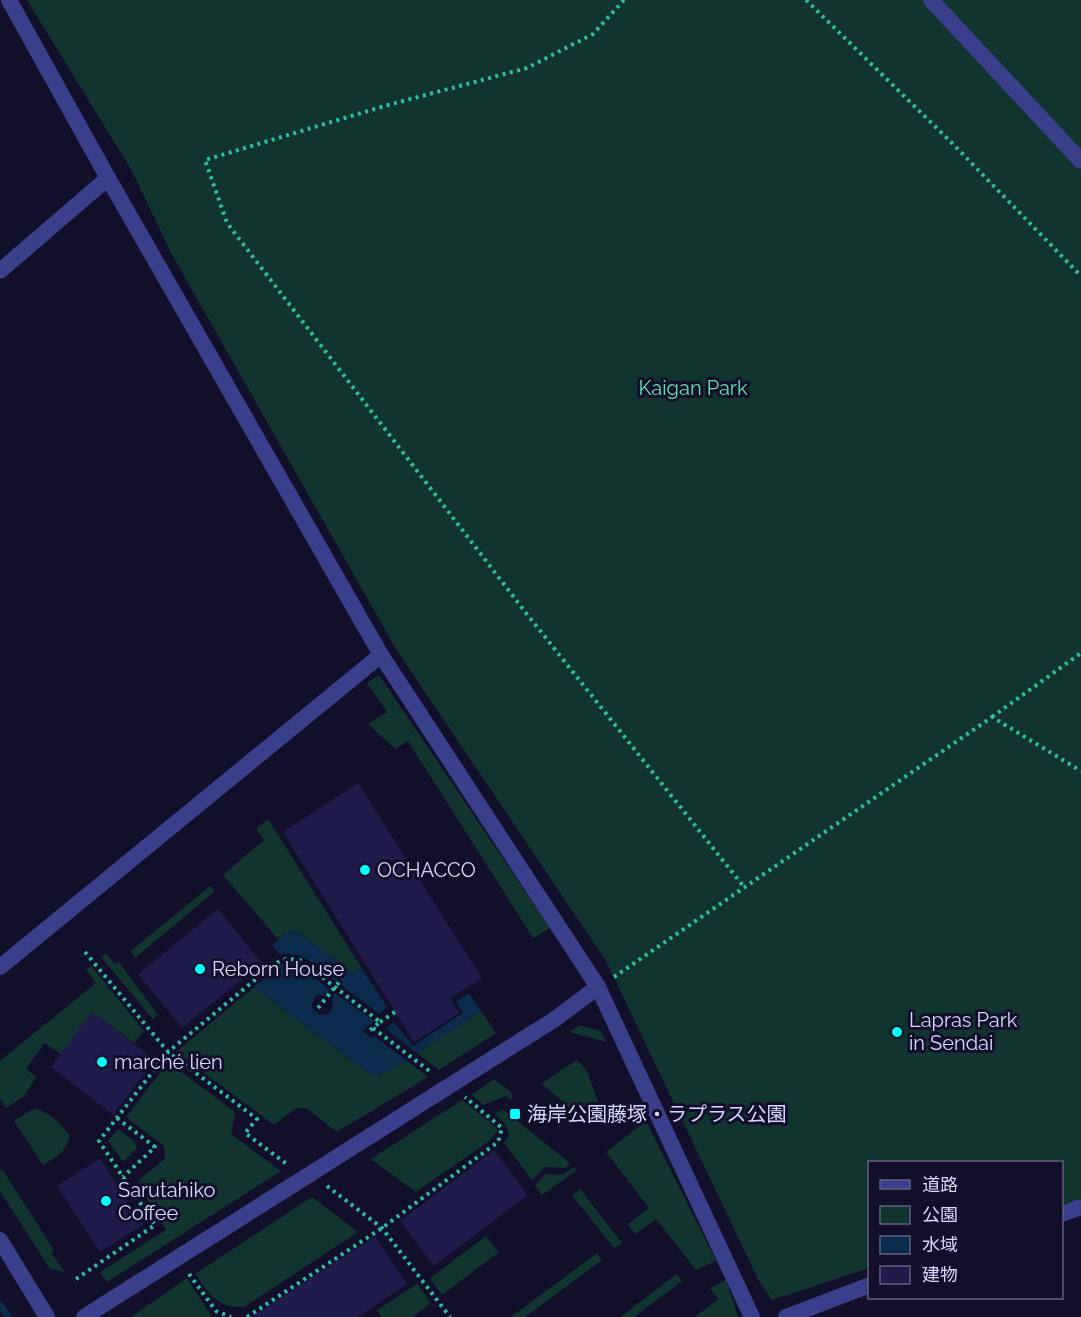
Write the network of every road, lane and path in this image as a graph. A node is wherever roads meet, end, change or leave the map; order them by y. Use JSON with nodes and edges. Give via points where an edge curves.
{"nodes":[{"id":1,"x":9,"y":0,"type":"edge"},
{"id":2,"x":624,"y":0,"type":"edge"},
{"id":3,"x":807,"y":0,"type":"edge"},
{"id":4,"x":931,"y":0,"type":"edge"},
{"id":5,"x":1081,"y":161,"type":"edge"},
{"id":6,"x":108,"y":178,"type":"junction"},
{"id":7,"x":0,"y":271,"type":"edge"},
{"id":8,"x":1081,"y":276,"type":"edge"},
{"id":9,"x":1081,"y":653,"type":"edge"},
{"id":10,"x":381,"y":655,"type":"junction"},
{"id":11,"x":993,"y":717,"type":"junction"},
{"id":12,"x":1081,"y":771,"type":"edge"},
{"id":13,"x":744,"y":887,"type":"junction"},
{"id":14,"x":85,"y":952,"type":"dead end"},
{"id":15,"x":0,"y":967,"type":"edge"},
{"id":16,"x":340,"y":981,"type":"dead end"},
{"id":17,"x":598,"y":987,"type":"junction"},
{"id":18,"x":335,"y":988,"type":"junction"},
{"id":19,"x":318,"y":1008,"type":"dead end"},
{"id":20,"x":395,"y":1012,"type":"dead end"},
{"id":21,"x":380,"y":1022,"type":"junction"},
{"id":22,"x":373,"y":1028,"type":"junction"},
{"id":23,"x":368,"y":1032,"type":"dead end"},
{"id":24,"x":168,"y":1052,"type":"junction"},
{"id":25,"x":437,"y":1077,"type":"dead end"},
{"id":26,"x":464,"y":1096,"type":"dead end"},
{"id":27,"x":117,"y":1118,"type":"junction"},
{"id":28,"x":293,"y":1169,"type":"dead end"},
{"id":29,"x":123,"y":1177,"type":"junction"},
{"id":30,"x":324,"y":1184,"type":"dead end"},
{"id":31,"x":1081,"y":1207,"type":"edge"},
{"id":32,"x":1063,"y":1214,"type":"edge"},
{"id":33,"x":382,"y":1228,"type":"junction"},
{"id":34,"x":0,"y":1240,"type":"edge"},
{"id":35,"x":189,"y":1273,"type":"dead end"},
{"id":36,"x":76,"y":1279,"type":"dead end"},
{"id":37,"x":868,"y":1286,"type":"edge"},
{"id":38,"x":47,"y":1317,"type":"edge"},
{"id":39,"x":84,"y":1317,"type":"edge"},
{"id":40,"x":231,"y":1317,"type":"edge"},
{"id":41,"x":247,"y":1317,"type":"edge"},
{"id":42,"x":450,"y":1317,"type":"edge"},
{"id":43,"x":753,"y":1317,"type":"edge"},
{"id":44,"x":786,"y":1317,"type":"edge"}],
"edges":[{"from":1,"to":6,"type":"street"},
{"from":2,"to":13,"type":"path","via":[[593,34],[527,68],[205,159],[227,223],[526,613]]},
{"from":3,"to":8,"type":"path"},
{"from":4,"to":5,"type":"street"},
{"from":6,"to":7,"type":"street"},
{"from":6,"to":10,"type":"street"},
{"from":9,"to":11,"type":"path"},
{"from":10,"to":15,"type":"street"},
{"from":10,"to":17,"type":"street"},
{"from":11,"to":12,"type":"path"},
{"from":11,"to":13,"type":"path"},
{"from":13,"to":17,"type":"path"},
{"from":14,"to":24,"type":"path"},
{"from":16,"to":18,"type":"path"},
{"from":17,"to":39,"type":"street","via":[[555,1019]]},
{"from":17,"to":43,"type":"street"},
{"from":18,"to":19,"type":"path"},
{"from":18,"to":21,"type":"path"},
{"from":18,"to":24,"type":"path","via":[[300,960],[286,959],[274,964]]},
{"from":20,"to":21,"type":"path"},
{"from":21,"to":22,"type":"path"},
{"from":22,"to":23,"type":"path"},
{"from":22,"to":25,"type":"path"},
{"from":24,"to":27,"type":"path"},
{"from":24,"to":28,"type":"path","via":[[257,1119],[245,1133]]},
{"from":26,"to":33,"type":"path","via":[[502,1128],[498,1142]]},
{"from":27,"to":29,"type":"path","via":[[99,1141]]},
{"from":27,"to":29,"type":"path","via":[[155,1147]]},
{"from":29,"to":36,"type":"path","via":[[155,1225]]},
{"from":30,"to":33,"type":"path"},
{"from":31,"to":32,"type":"street"},
{"from":33,"to":41,"type":"path"},
{"from":33,"to":42,"type":"path"},
{"from":34,"to":38,"type":"street"},
{"from":35,"to":40,"type":"path","via":[[216,1311]]},
{"from":37,"to":44,"type":"street"}]}
